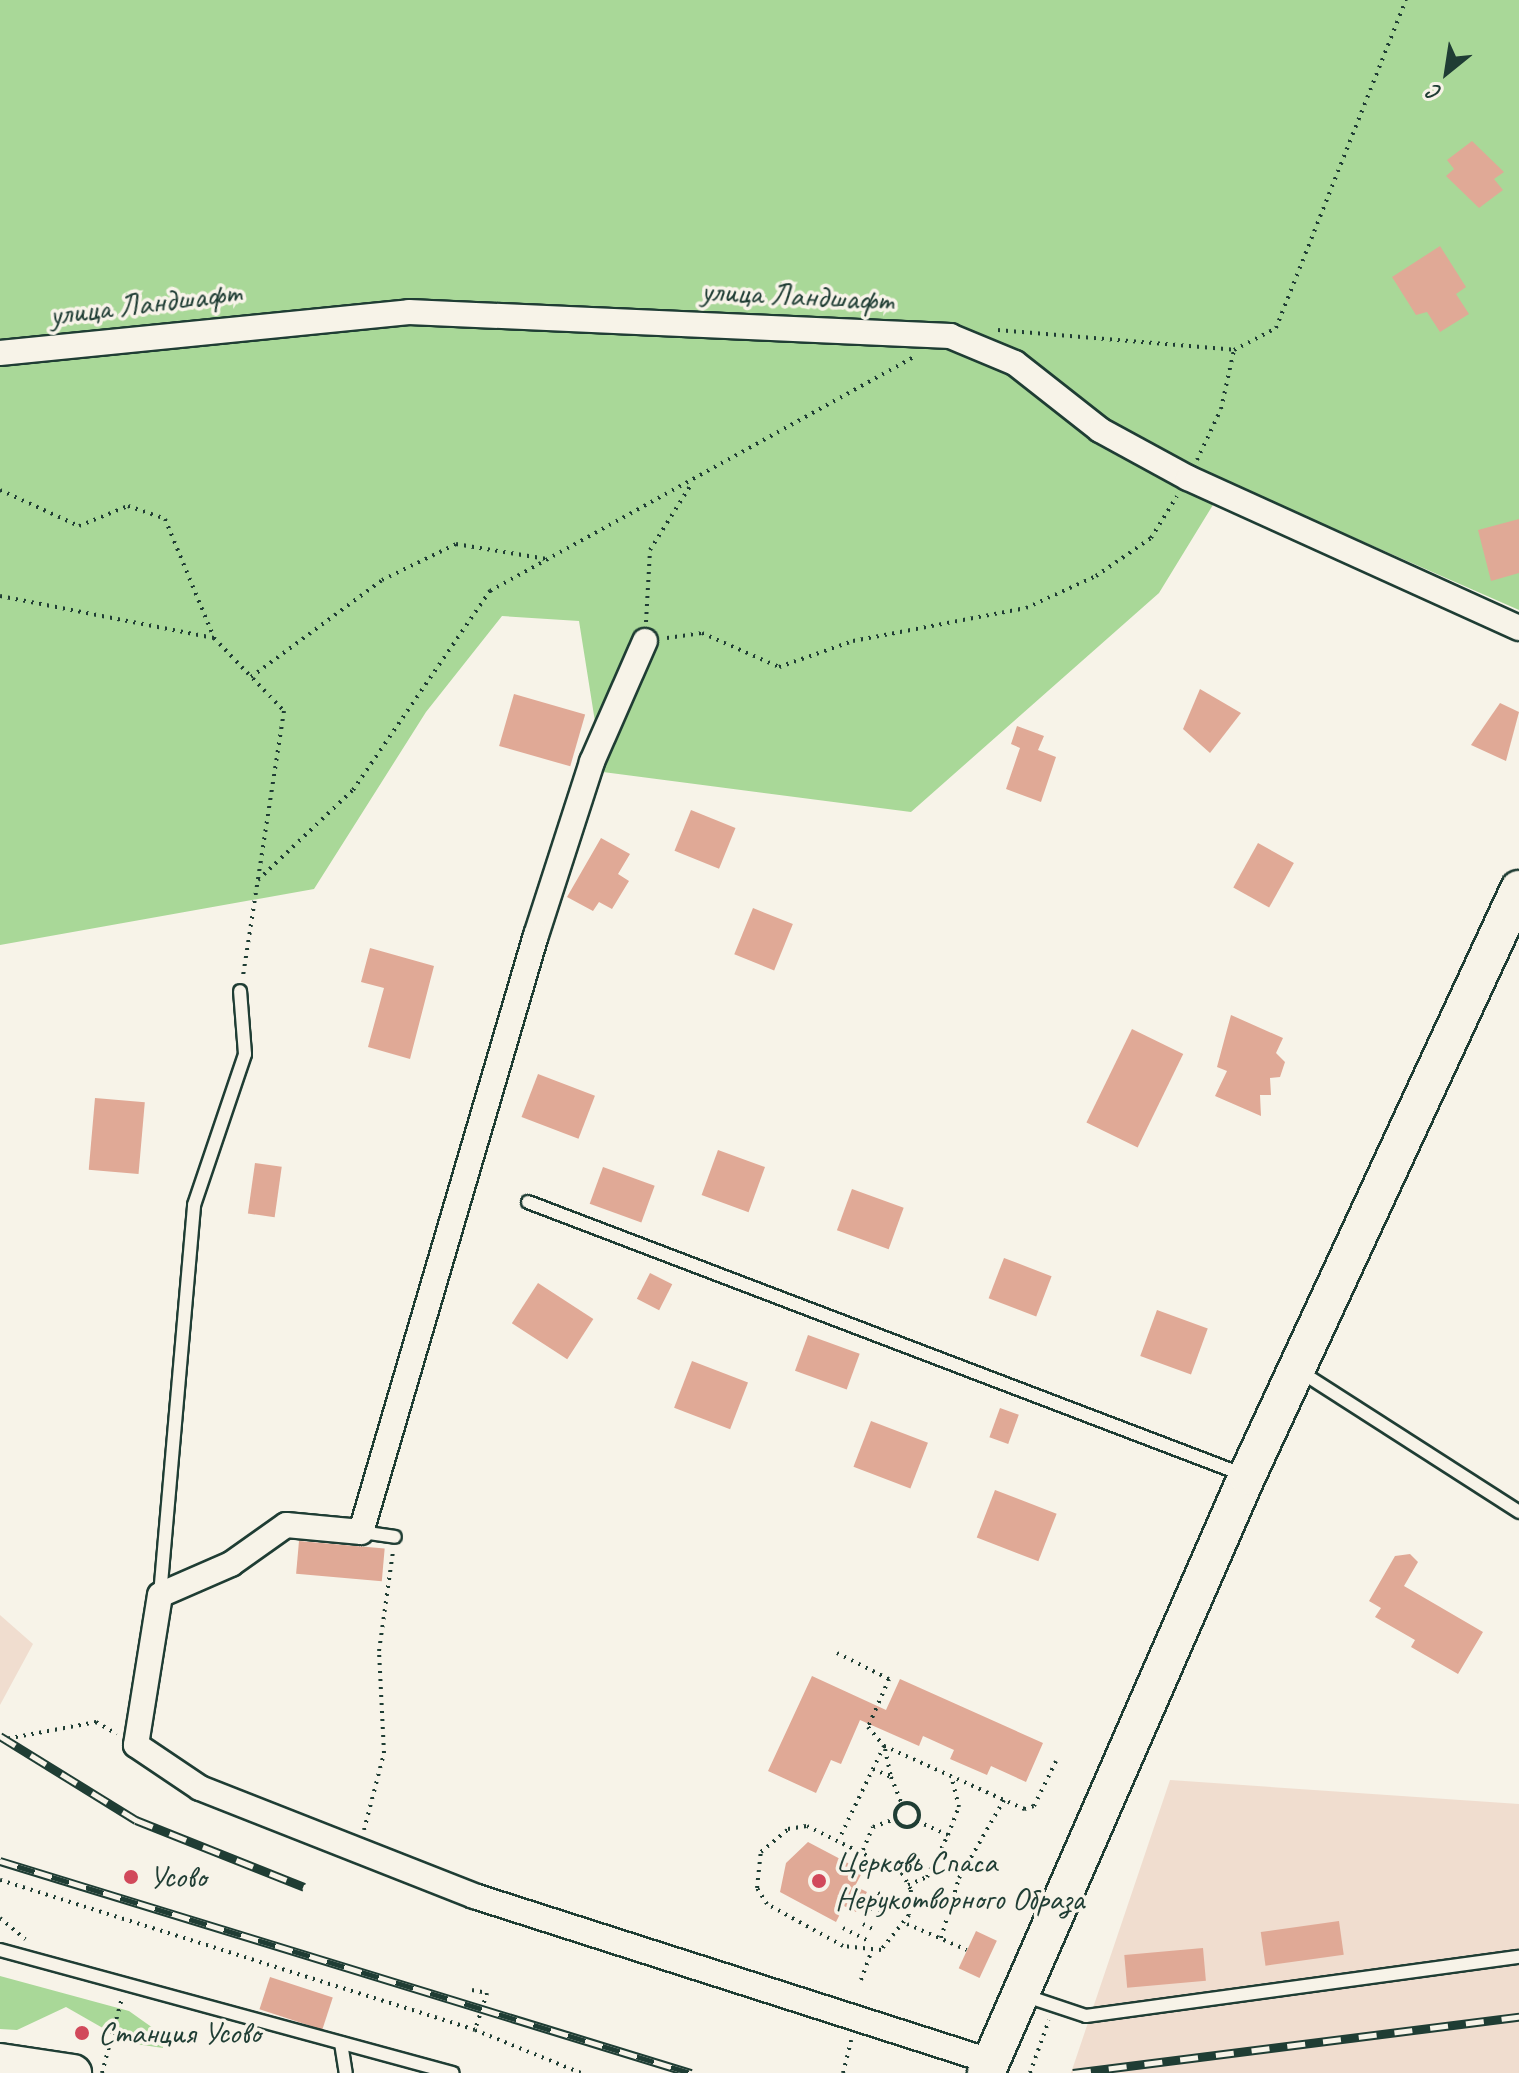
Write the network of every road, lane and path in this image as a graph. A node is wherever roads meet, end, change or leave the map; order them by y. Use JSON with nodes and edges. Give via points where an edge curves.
{"nodes":[{"id":1,"x":1406,"y":0,"type":"edge"},
{"id":2,"x":994,"y":329,"type":"dead end"},
{"id":3,"x":950,"y":336,"type":"junction"},
{"id":4,"x":1234,"y":350,"type":"junction"},
{"id":5,"x":0,"y":353,"type":"edge"},
{"id":6,"x":1188,"y":478,"type":"junction"},
{"id":7,"x":692,"y":482,"type":"junction"},
{"id":8,"x":0,"y":490,"type":"edge"},
{"id":9,"x":550,"y":559,"type":"junction"},
{"id":10,"x":0,"y":596,"type":"edge"},
{"id":11,"x":1519,"y":628,"type":"edge"},
{"id":12,"x":214,"y":638,"type":"junction"},
{"id":13,"x":645,"y":641,"type":"junction"},
{"id":14,"x":251,"y":677,"type":"junction"},
{"id":15,"x":258,"y":880,"type":"junction"},
{"id":16,"x":1519,"y":889,"type":"edge"},
{"id":17,"x":240,"y":991,"type":"joint"},
{"id":18,"x":528,"y":1202,"type":"dead end"},
{"id":19,"x":1296,"y":1369,"type":"junction"},
{"id":20,"x":1247,"y":1476,"type":"junction"},
{"id":21,"x":1519,"y":1512,"type":"edge"},
{"id":22,"x":361,"y":1532,"type":"junction"},
{"id":23,"x":395,"y":1537,"type":"joint"},
{"id":24,"x":160,"y":1595,"type":"junction"},
{"id":25,"x":837,"y":1653,"type":"dead end"},
{"id":26,"x":0,"y":1740,"type":"edge"},
{"id":27,"x":136,"y":1745,"type":"junction"},
{"id":28,"x":884,"y":1746,"type":"junction"},
{"id":29,"x":1056,"y":1761,"type":"dead end"},
{"id":30,"x":873,"y":1769,"type":"junction"},
{"id":31,"x":951,"y":1776,"type":"junction"},
{"id":32,"x":891,"y":1777,"type":"junction"},
{"id":33,"x":1004,"y":1800,"type":"junction"},
{"id":34,"x":902,"y":1804,"type":"junction"},
{"id":35,"x":895,"y":1819,"type":"junction"},
{"id":36,"x":917,"y":1821,"type":"junction"},
{"id":37,"x":948,"y":1835,"type":"junction"},
{"id":38,"x":839,"y":1839,"type":"junction"},
{"id":39,"x":357,"y":1846,"type":"junction"},
{"id":40,"x":863,"y":1850,"type":"junction"},
{"id":41,"x":0,"y":1880,"type":"edge"},
{"id":42,"x":908,"y":1885,"type":"junction"},
{"id":43,"x":878,"y":1893,"type":"dead end"},
{"id":44,"x":888,"y":1898,"type":"dead end"},
{"id":45,"x":871,"y":1908,"type":"dead end"},
{"id":46,"x":881,"y":1914,"type":"dead end"},
{"id":47,"x":863,"y":1924,"type":"dead end"},
{"id":48,"x":906,"y":1924,"type":"junction"},
{"id":49,"x":843,"y":1928,"type":"dead end"},
{"id":50,"x":873,"y":1929,"type":"dead end"},
{"id":51,"x":941,"y":1938,"type":"junction"},
{"id":52,"x":868,"y":1941,"type":"dead end"},
{"id":53,"x":0,"y":1950,"type":"edge"},
{"id":54,"x":967,"y":1950,"type":"dead end"},
{"id":55,"x":871,"y":1952,"type":"junction"},
{"id":56,"x":1519,"y":1957,"type":"edge"},
{"id":57,"x":861,"y":1980,"type":"dead end"},
{"id":58,"x":126,"y":1984,"type":"junction"},
{"id":59,"x":472,"y":1990,"type":"dead end"},
{"id":60,"x":1019,"y":2002,"type":"junction"},
{"id":61,"x":856,"y":2021,"type":"junction"},
{"id":62,"x":475,"y":2030,"type":"junction"},
{"id":63,"x":341,"y":2043,"type":"junction"},
{"id":64,"x":0,"y":2062,"type":"edge"},
{"id":65,"x":990,"y":2067,"type":"edge"},
{"id":66,"x":73,"y":2073,"type":"edge"},
{"id":67,"x":102,"y":2073,"type":"edge"},
{"id":68,"x":346,"y":2073,"type":"edge"},
{"id":69,"x":453,"y":2073,"type":"edge"},
{"id":70,"x":581,"y":2073,"type":"edge"},
{"id":71,"x":843,"y":2073,"type":"edge"},
{"id":72,"x":1030,"y":2073,"type":"edge"}],
"edges":[{"from":1,"to":4,"type":"path","via":[[1276,328]]},
{"from":2,"to":4,"type":"path"},
{"from":3,"to":5,"type":"street","name":"улица Ландшафт","via":[[409,312]]},
{"from":3,"to":6,"type":"street","name":"улица Ландшафт","via":[[1015,363],[1100,430]]},
{"from":3,"to":7,"type":"path"},
{"from":4,"to":6,"type":"path","via":[[1221,409]]},
{"from":6,"to":11,"type":"street","name":"улица Ландшафт"},
{"from":6,"to":13,"type":"path","via":[[1151,538],[1096,576],[1026,608],[853,641],[779,667],[702,633]]},
{"from":7,"to":9,"type":"path"},
{"from":7,"to":13,"type":"path","via":[[650,550]]},
{"from":8,"to":12,"type":"path","via":[[79,526],[128,506],[165,519]]},
{"from":9,"to":14,"type":"path","via":[[456,544],[382,580]]},
{"from":9,"to":15,"type":"path","via":[[490,591],[353,790]]},
{"from":10,"to":12,"type":"path"},
{"from":12,"to":14,"type":"path"},
{"from":13,"to":22,"type":"street","via":[[592,762],[536,935]]},
{"from":14,"to":15,"type":"path","via":[[284,711]]},
{"from":15,"to":17,"type":"path"},
{"from":16,"to":19,"type":"street"},
{"from":17,"to":24,"type":"lane","via":[[245,1054],[194,1205]]},
{"from":18,"to":20,"type":"lane"},
{"from":19,"to":20,"type":"street"},
{"from":19,"to":21,"type":"lane"},
{"from":20,"to":60,"type":"street"},
{"from":22,"to":23,"type":"lane"},
{"from":22,"to":24,"type":"street","via":[[286,1525],[231,1564]]},
{"from":23,"to":39,"type":"path","via":[[379,1651],[384,1753],[377,1800]]},
{"from":24,"to":27,"type":"street"},
{"from":25,"to":28,"type":"path","via":[[889,1679],[868,1727]]},
{"from":26,"to":27,"type":"path","via":[[96,1722]]},
{"from":27,"to":39,"type":"street","via":[[200,1788]]},
{"from":28,"to":30,"type":"path"},
{"from":28,"to":31,"type":"path"},
{"from":28,"to":32,"type":"path"},
{"from":29,"to":33,"type":"path","via":[[1034,1806]]},
{"from":30,"to":32,"type":"path"},
{"from":30,"to":38,"type":"path"},
{"from":31,"to":33,"type":"path"},
{"from":31,"to":37,"type":"path","via":[[959,1807]]},
{"from":32,"to":34,"type":"path"},
{"from":33,"to":51,"type":"path","via":[[959,1878]]},
{"from":34,"to":35,"type":"path"},
{"from":34,"to":36,"type":"path","via":[[916,1808]]},
{"from":35,"to":36,"type":"path","via":[[905,1827]]},
{"from":35,"to":40,"type":"path","via":[[873,1827]]},
{"from":36,"to":37,"type":"path"},
{"from":37,"to":42,"type":"path","via":[[927,1877]]},
{"from":38,"to":40,"type":"path"},
{"from":38,"to":55,"type":"path","via":[[807,1826],[772,1837],[758,1861],[757,1888],[767,1904],[843,1946]]},
{"from":39,"to":61,"type":"street","via":[[474,1896]]},
{"from":40,"to":42,"type":"path"},
{"from":41,"to":62,"type":"path"},
{"from":42,"to":48,"type":"path"},
{"from":43,"to":44,"type":"path"},
{"from":45,"to":46,"type":"path"},
{"from":47,"to":50,"type":"path"},
{"from":48,"to":51,"type":"path"},
{"from":48,"to":55,"type":"path"},
{"from":49,"to":52,"type":"path"},
{"from":51,"to":54,"type":"path"},
{"from":53,"to":58,"type":"lane"},
{"from":55,"to":57,"type":"path"},
{"from":56,"to":60,"type":"lane","via":[[1086,2016]]},
{"from":58,"to":63,"type":"lane"},
{"from":58,"to":67,"type":"path"},
{"from":59,"to":62,"type":"path","via":[[487,1993]]},
{"from":60,"to":65,"type":"street"},
{"from":60,"to":72,"type":"path","via":[[1050,2020]]},
{"from":61,"to":65,"type":"street"},
{"from":61,"to":71,"type":"path"},
{"from":62,"to":70,"type":"path"},
{"from":63,"to":68,"type":"lane"},
{"from":63,"to":69,"type":"lane"},
{"from":64,"to":66,"type":"street"}]}
